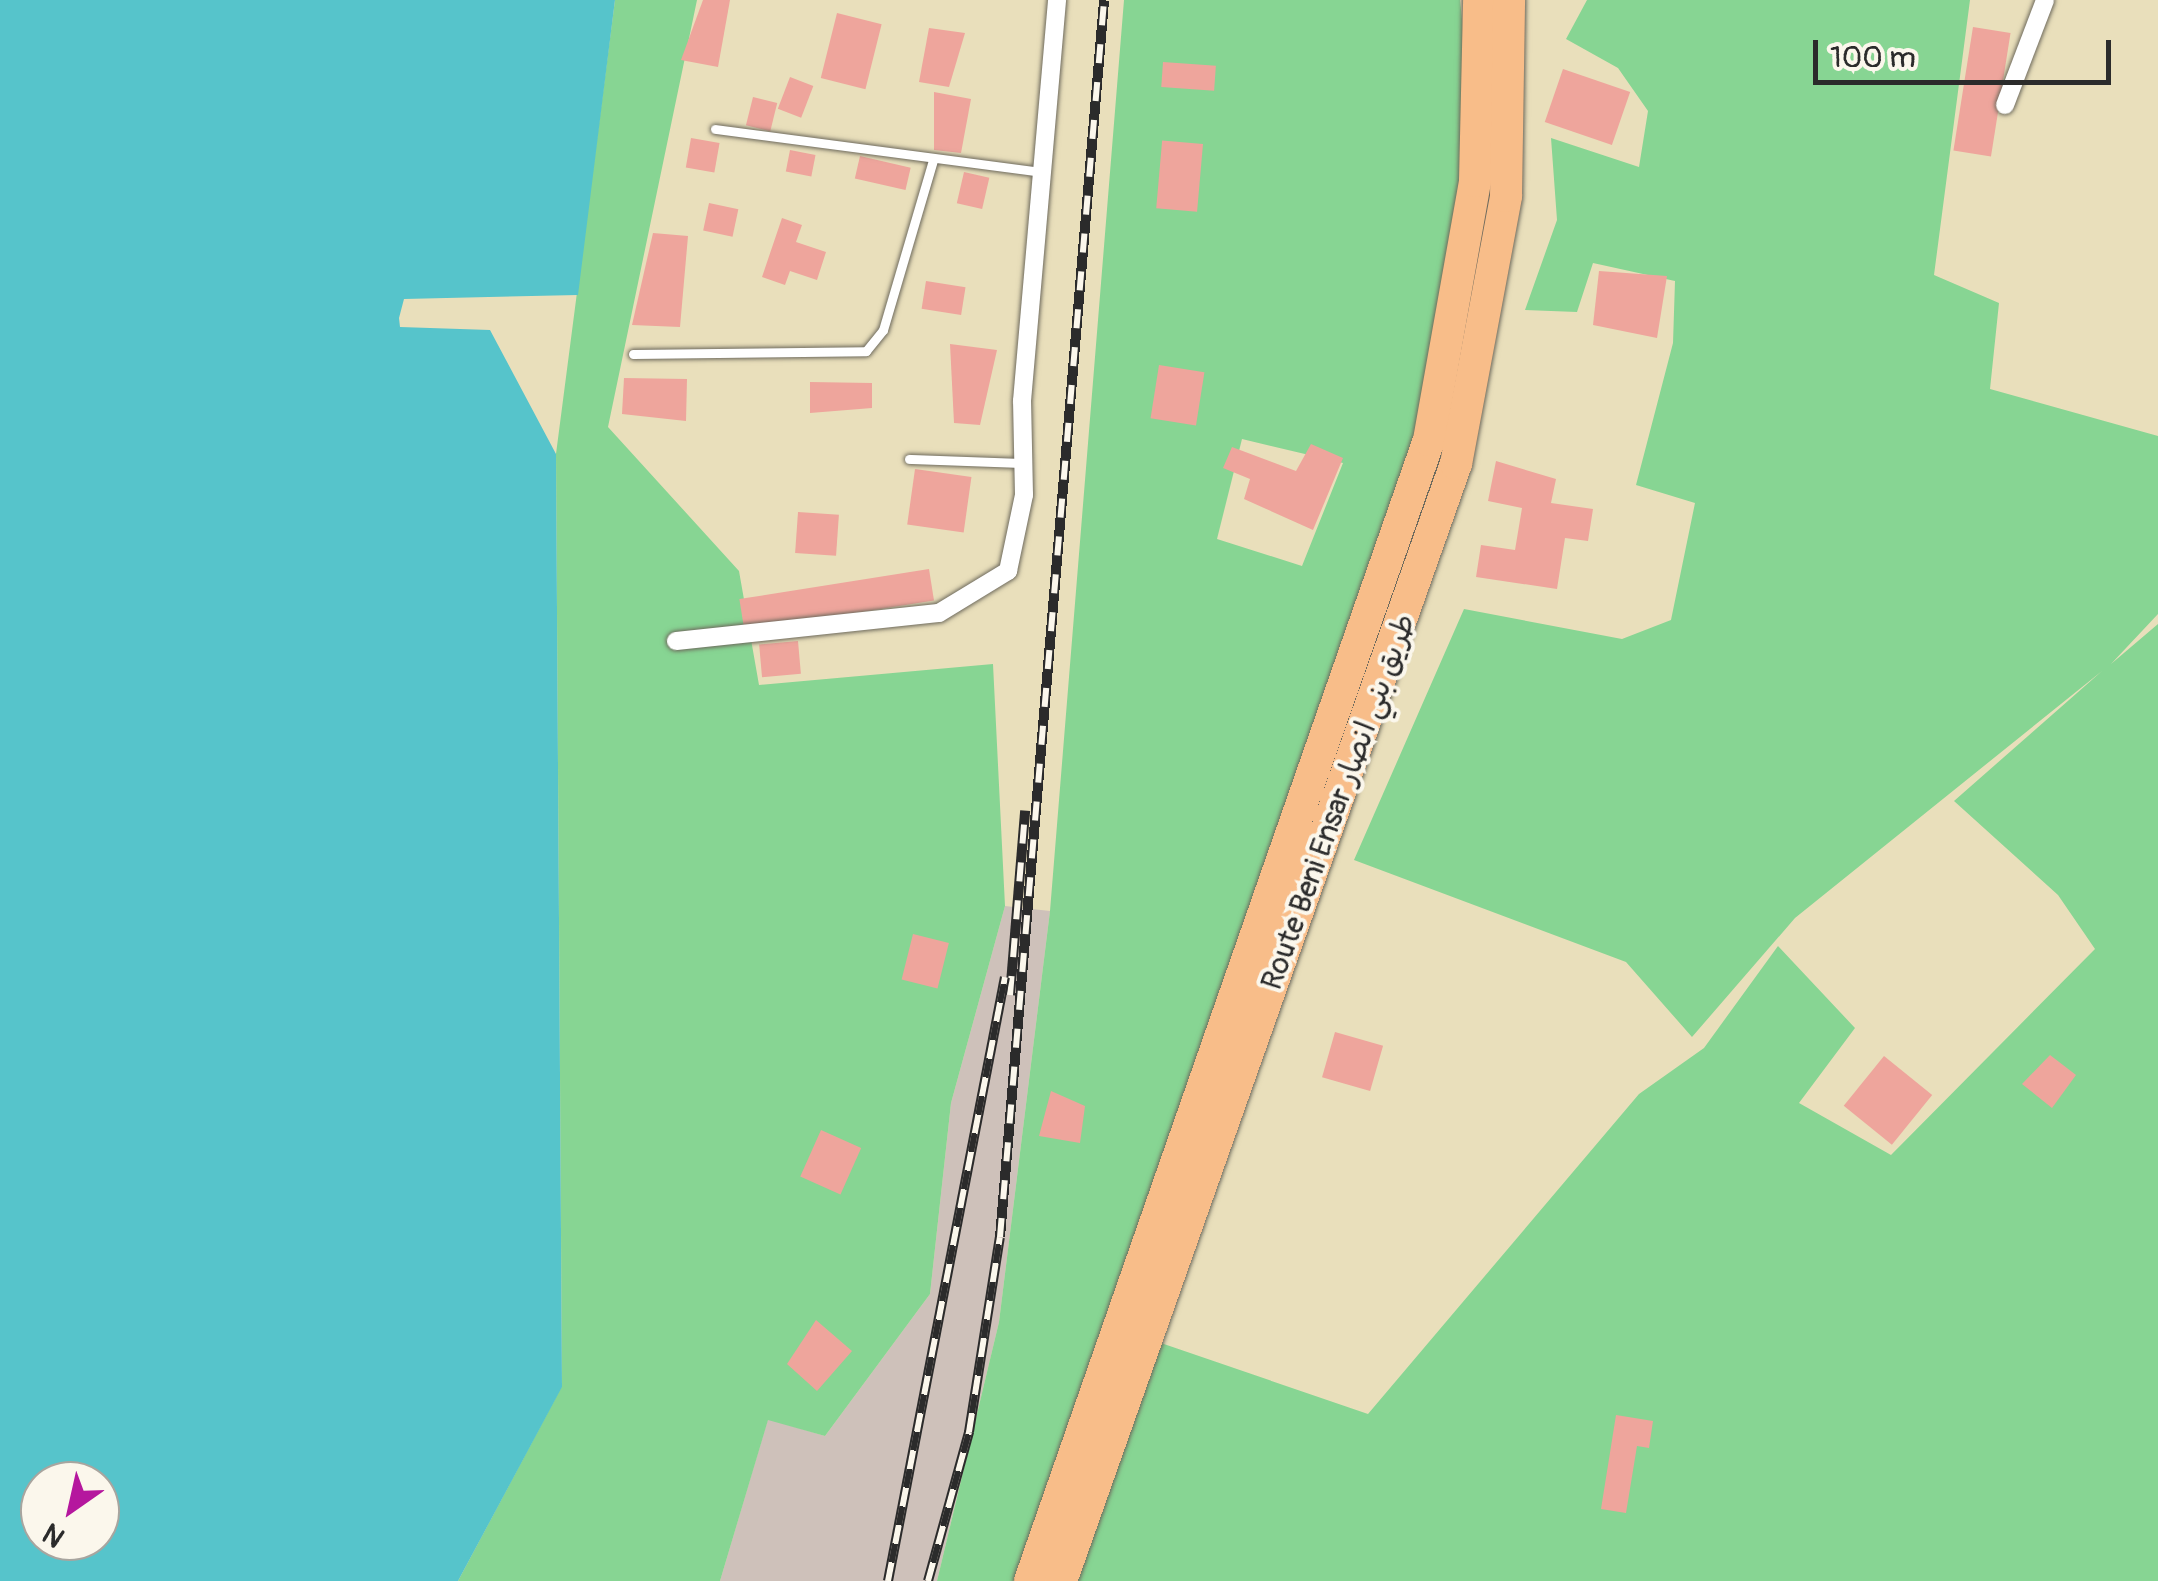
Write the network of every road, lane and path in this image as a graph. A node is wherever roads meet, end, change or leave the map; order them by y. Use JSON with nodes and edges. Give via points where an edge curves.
{"nodes":[{"id":1,"x":1057,"y":0,"type":"edge"},
{"id":2,"x":1479,"y":0,"type":"edge"},
{"id":3,"x":1509,"y":0,"type":"edge"},
{"id":4,"x":2045,"y":0,"type":"edge"},
{"id":5,"x":2005,"y":105,"type":"dead end"},
{"id":6,"x":715,"y":130,"type":"dead end"},
{"id":7,"x":933,"y":160,"type":"junction"},
{"id":8,"x":1040,"y":172,"type":"junction"},
{"id":9,"x":633,"y":354,"type":"dead end"},
{"id":10,"x":910,"y":460,"type":"dead end"},
{"id":11,"x":1024,"y":462,"type":"junction"},
{"id":12,"x":676,"y":641,"type":"dead end"},
{"id":13,"x":1030,"y":1581,"type":"edge"},
{"id":14,"x":1061,"y":1581,"type":"edge"}],
"edges":[{"from":1,"to":8,"type":"street"},
{"from":2,"to":13,"type":"highway","name":"Route Beni Ensar طريق بني انصار","via":[[1475,181],[1430,440]]},
{"from":3,"to":14,"type":"highway","name":"Route Beni Ensar طريق بني انصار","via":[[1506,196],[1456,464]]},
{"from":4,"to":5,"type":"street"},
{"from":6,"to":7,"type":"lane"},
{"from":7,"to":8,"type":"lane"},
{"from":7,"to":9,"type":"lane","via":[[883,330],[866,351]]},
{"from":8,"to":11,"type":"street"},
{"from":10,"to":11,"type":"lane"},
{"from":11,"to":12,"type":"street","via":[[1008,571],[966,600],[939,613]]}]}
